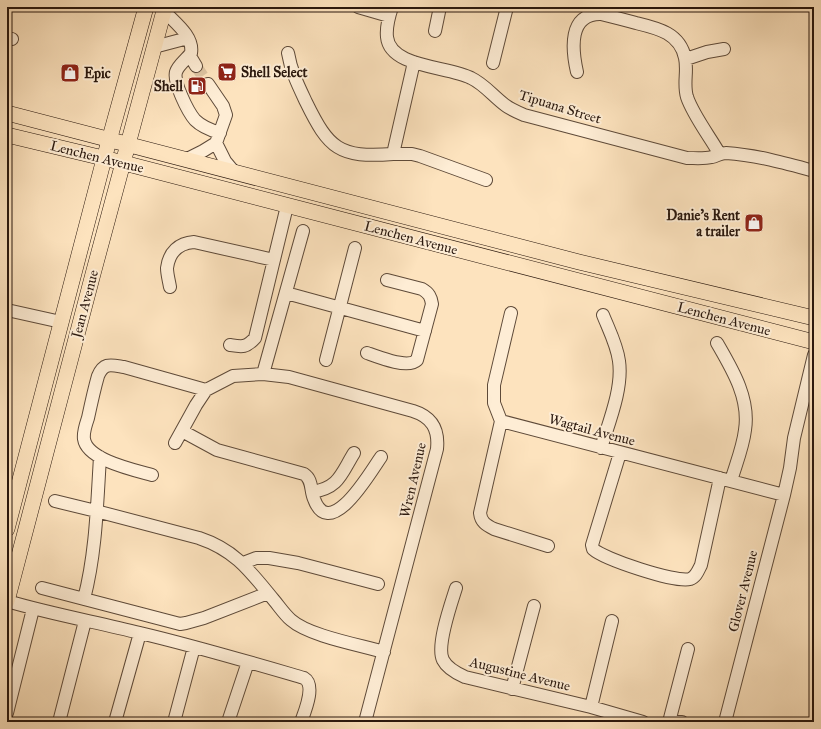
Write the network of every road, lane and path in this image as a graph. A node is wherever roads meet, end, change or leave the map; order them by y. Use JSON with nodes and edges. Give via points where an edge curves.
{"nodes":[{"id":1,"x":146,"y":7,"type":"edge"},
{"id":2,"x":358,"y":7,"type":"edge"},
{"id":3,"x":440,"y":7,"type":"edge"},
{"id":4,"x":506,"y":7,"type":"edge"},
{"id":5,"x":164,"y":9,"type":"edge"},
{"id":6,"x":391,"y":12,"type":"edge"},
{"id":7,"x":435,"y":31,"type":"dead end"},
{"id":8,"x":188,"y":38,"type":"junction"},
{"id":9,"x":154,"y":47,"type":"junction"},
{"id":10,"x":724,"y":49,"type":"dead end"},
{"id":11,"x":288,"y":53,"type":"dead end"},
{"id":12,"x":686,"y":59,"type":"junction"},
{"id":13,"x":414,"y":62,"type":"junction"},
{"id":14,"x":493,"y":63,"type":"dead end"},
{"id":15,"x":577,"y":72,"type":"dead end"},
{"id":16,"x":208,"y":84,"type":"tunnel mouth"},
{"id":17,"x":7,"y":113,"type":"edge"},
{"id":18,"x":7,"y":134,"type":"edge"},
{"id":19,"x":218,"y":138,"type":"junction"},
{"id":20,"x":109,"y":140,"type":"junction"},
{"id":21,"x":128,"y":145,"type":"junction"},
{"id":22,"x":719,"y":153,"type":"junction"},
{"id":23,"x":393,"y":154,"type":"junction"},
{"id":24,"x":104,"y":159,"type":"junction"},
{"id":25,"x":185,"y":160,"type":"junction"},
{"id":26,"x":124,"y":163,"type":"junction"},
{"id":27,"x":814,"y":171,"type":"edge"},
{"id":28,"x":234,"y":173,"type":"junction"},
{"id":29,"x":486,"y":180,"type":"dead end"},
{"id":30,"x":287,"y":206,"type":"junction"},
{"id":31,"x":303,"y":231,"type":"dead end"},
{"id":32,"x":354,"y":248,"type":"dead end"},
{"id":33,"x":274,"y":260,"type":"junction"},
{"id":34,"x":93,"y":274,"type":"junction"},
{"id":35,"x":387,"y":280,"type":"dead end"},
{"id":36,"x":170,"y":287,"type":"dead end"},
{"id":37,"x":286,"y":293,"type":"junction"},
{"id":38,"x":340,"y":307,"type":"junction"},
{"id":39,"x":7,"y":310,"type":"edge"},
{"id":40,"x":511,"y":313,"type":"dead end"},
{"id":41,"x":603,"y":314,"type":"dead end"},
{"id":42,"x":814,"y":318,"type":"edge"},
{"id":43,"x":61,"y":322,"type":"junction"},
{"id":44,"x":425,"y":331,"type":"junction"},
{"id":45,"x":814,"y":342,"type":"edge"},
{"id":46,"x":717,"y":343,"type":"dead end"},
{"id":47,"x":230,"y":345,"type":"dead end"},
{"id":48,"x":367,"y":353,"type":"dead end"},
{"id":49,"x":814,"y":355,"type":"edge"},
{"id":50,"x":326,"y":360,"type":"dead end"},
{"id":51,"x":263,"y":374,"type":"junction"},
{"id":52,"x":206,"y":390,"type":"junction"},
{"id":53,"x":814,"y":390,"type":"edge"},
{"id":54,"x":501,"y":421,"type":"junction"},
{"id":55,"x":182,"y":431,"type":"junction"},
{"id":56,"x":175,"y":443,"type":"dead end"},
{"id":57,"x":602,"y":448,"type":"junction"},
{"id":58,"x":354,"y":453,"type":"dead end"},
{"id":59,"x":620,"y":453,"type":"junction"},
{"id":60,"x":100,"y":457,"type":"junction"},
{"id":61,"x":381,"y":457,"type":"dead end"},
{"id":62,"x":790,"y":468,"type":"junction"},
{"id":63,"x":152,"y":475,"type":"dead end"},
{"id":64,"x":726,"y":479,"type":"junction"},
{"id":65,"x":312,"y":492,"type":"junction"},
{"id":66,"x":784,"y":495,"type":"junction"},
{"id":67,"x":55,"y":501,"type":"dead end"},
{"id":68,"x":96,"y":511,"type":"junction"},
{"id":69,"x":7,"y":529,"type":"edge"},
{"id":70,"x":548,"y":546,"type":"dead end"},
{"id":71,"x":243,"y":562,"type":"junction"},
{"id":72,"x":378,"y":584,"type":"dead end"},
{"id":73,"x":42,"y":588,"type":"dead end"},
{"id":74,"x":456,"y":588,"type":"dead end"},
{"id":75,"x":268,"y":593,"type":"junction"},
{"id":76,"x":84,"y":599,"type":"junction"},
{"id":77,"x":7,"y":601,"type":"edge"},
{"id":78,"x":534,"y":606,"type":"dead end"},
{"id":79,"x":33,"y":609,"type":"junction"},
{"id":80,"x":85,"y":621,"type":"junction"},
{"id":81,"x":612,"y":622,"type":"dead end"},
{"id":82,"x":140,"y":633,"type":"junction"},
{"id":83,"x":194,"y":647,"type":"junction"},
{"id":84,"x":688,"y":649,"type":"dead end"},
{"id":85,"x":384,"y":652,"type":"junction"},
{"id":86,"x":248,"y":662,"type":"junction"},
{"id":87,"x":512,"y":689,"type":"junction"},
{"id":88,"x":591,"y":707,"type":"junction"},
{"id":89,"x":7,"y":713,"type":"edge"},
{"id":90,"x":59,"y":722,"type":"edge"},
{"id":91,"x":115,"y":722,"type":"edge"},
{"id":92,"x":174,"y":722,"type":"edge"},
{"id":93,"x":228,"y":722,"type":"edge"},
{"id":94,"x":301,"y":722,"type":"edge"},
{"id":95,"x":365,"y":722,"type":"edge"},
{"id":96,"x":643,"y":722,"type":"edge"},
{"id":97,"x":669,"y":722,"type":"edge"},
{"id":98,"x":674,"y":722,"type":"edge"},
{"id":99,"x":682,"y":722,"type":"edge"},
{"id":100,"x":725,"y":722,"type":"edge"}],
"edges":[{"from":1,"to":20,"type":"main road","name":"Jean Avenue"},
{"from":2,"to":6,"type":"street"},
{"from":3,"to":7,"type":"street"},
{"from":4,"to":14,"type":"street"},
{"from":5,"to":8,"type":"street"},
{"from":5,"to":9,"type":"main road","name":"Jean Avenue"},
{"from":6,"to":13,"type":"street","name":"Tipuana Street","via":[[386,36],[388,44],[399,57]]},
{"from":8,"to":9,"type":"street"},
{"from":8,"to":19,"type":"street","via":[[193,61],[178,68],[176,80],[195,120]]},
{"from":9,"to":21,"type":"main road","name":"Jean Avenue"},
{"from":10,"to":12,"type":"street"},
{"from":11,"to":23,"type":"street","via":[[296,82],[317,126],[333,144],[361,155]]},
{"from":12,"to":15,"type":"street","via":[[680,43],[659,29],[593,14],[582,19],[576,31],[573,51]]},
{"from":12,"to":22,"type":"street","via":[[687,98]]},
{"from":13,"to":22,"type":"street","name":"Tipuana Street","via":[[473,78],[505,105],[524,115],[687,158],[712,157]]},
{"from":13,"to":23,"type":"street"},
{"from":16,"to":19,"type":"street","via":[[226,110]]},
{"from":17,"to":20,"type":"main road","name":"Lenchen Avenue"},
{"from":18,"to":24,"type":"main road","name":"Lenchen Avenue"},
{"from":19,"to":25,"type":"street","via":[[203,151]]},
{"from":19,"to":28,"type":"street","via":[[225,161]]},
{"from":20,"to":21,"type":"main road","name":"Lenchen Avenue"},
{"from":20,"to":24,"type":"main road","name":"Jean Avenue"},
{"from":21,"to":25,"type":"main road","name":"Lenchen Avenue"},
{"from":21,"to":26,"type":"main road","name":"Jean Avenue"},
{"from":22,"to":27,"type":"street","name":"Tipuana Street","via":[[767,159]]},
{"from":23,"to":29,"type":"street","via":[[420,156]]},
{"from":24,"to":26,"type":"main road","name":"Lenchen Avenue"},
{"from":24,"to":43,"type":"main road","name":"Jean Avenue"},
{"from":25,"to":28,"type":"main road","name":"Lenchen Avenue"},
{"from":26,"to":30,"type":"main road","name":"Lenchen Avenue"},
{"from":26,"to":34,"type":"main road","name":"Jean Avenue"},
{"from":28,"to":42,"type":"main road","name":"Lenchen Avenue","via":[[579,262]]},
{"from":30,"to":33,"type":"street"},
{"from":30,"to":45,"type":"main road","name":"Lenchen Avenue"},
{"from":31,"to":37,"type":"street"},
{"from":32,"to":38,"type":"street"},
{"from":33,"to":36,"type":"street","via":[[194,242],[186,243],[178,247],[170,258],[167,269]]},
{"from":33,"to":47,"type":"street","via":[[255,338],[243,347]]},
{"from":34,"to":43,"type":"main road","via":[[83,286],[74,319],[70,323]]},
{"from":34,"to":77,"type":"main road","name":"Jean Avenue"},
{"from":35,"to":44,"type":"street","via":[[422,289],[430,295],[432,304]]},
{"from":37,"to":38,"type":"street"},
{"from":37,"to":51,"type":"street"},
{"from":38,"to":44,"type":"street"},
{"from":38,"to":50,"type":"street"},
{"from":39,"to":43,"type":"street"},
{"from":40,"to":54,"type":"street","via":[[494,385],[494,403]]},
{"from":41,"to":57,"type":"street","via":[[616,346],[620,371]]},
{"from":43,"to":69,"type":"main road","name":"Jean Avenue"},
{"from":44,"to":48,"type":"street","via":[[417,360],[413,363],[396,362]]},
{"from":46,"to":64,"type":"street","via":[[738,384],[746,418],[744,435]]},
{"from":49,"to":62,"type":"street","name":"Glover Avenue","via":[[794,438]]},
{"from":51,"to":52,"type":"street","name":"Wren Avenue","via":[[233,376]]},
{"from":51,"to":85,"type":"street","name":"Wren Avenue","via":[[289,377],[413,411],[426,417],[436,430],[438,444],[433,467]]},
{"from":52,"to":55,"type":"street"},
{"from":52,"to":60,"type":"street","via":[[112,365],[106,366],[98,376],[84,437],[89,448]]},
{"from":53,"to":62,"type":"street","name":"Glover Avenue","via":[[801,440]]},
{"from":54,"to":57,"type":"street","name":"Wagtail Avenue"},
{"from":54,"to":70,"type":"street","via":[[480,518],[494,529]]},
{"from":55,"to":56,"type":"street"},
{"from":55,"to":65,"type":"street","via":[[217,450],[304,474],[309,479]]},
{"from":57,"to":59,"type":"street","name":"Wagtail Avenue"},
{"from":58,"to":65,"type":"street","via":[[336,482],[329,488]]},
{"from":59,"to":64,"type":"street","name":"Wagtail Avenue"},
{"from":59,"to":64,"type":"street","via":[[592,545],[593,549],[608,558],[666,577],[685,580],[698,573]]},
{"from":60,"to":63,"type":"street","via":[[109,463]]},
{"from":60,"to":68,"type":"street"},
{"from":61,"to":65,"type":"street","via":[[350,500],[339,510],[333,513],[322,510],[314,500]]},
{"from":62,"to":66,"type":"street","name":"Glover Avenue"},
{"from":64,"to":66,"type":"street","name":"Wagtail Avenue"},
{"from":66,"to":100,"type":"street","name":"Glover Avenue"},
{"from":67,"to":68,"type":"street"},
{"from":68,"to":71,"type":"street","via":[[206,541]]},
{"from":68,"to":76,"type":"street","via":[[92,558]]},
{"from":71,"to":72,"type":"street","via":[[269,558]]},
{"from":71,"to":75,"type":"street"},
{"from":73,"to":76,"type":"street"},
{"from":74,"to":87,"type":"street","name":"Augustine Avenue","via":[[442,640],[444,661],[456,673],[465,677]]},
{"from":75,"to":76,"type":"street","via":[[204,618],[180,624]]},
{"from":75,"to":85,"type":"street","via":[[299,626]]},
{"from":77,"to":79,"type":"street"},
{"from":78,"to":87,"type":"street"},
{"from":79,"to":80,"type":"street"},
{"from":79,"to":89,"type":"street"},
{"from":80,"to":82,"type":"street"},
{"from":80,"to":90,"type":"street"},
{"from":81,"to":88,"type":"street"},
{"from":82,"to":83,"type":"street"},
{"from":82,"to":91,"type":"street"},
{"from":83,"to":86,"type":"street"},
{"from":83,"to":92,"type":"street"},
{"from":84,"to":97,"type":"street"},
{"from":85,"to":95,"type":"street","name":"Wren Avenue"},
{"from":86,"to":93,"type":"street"},
{"from":86,"to":94,"type":"street","via":[[306,680],[310,690]]},
{"from":87,"to":88,"type":"street","name":"Augustine Avenue"},
{"from":88,"to":96,"type":"street","name":"Augustine Avenue"},
{"from":98,"to":99,"type":"street"}]}
